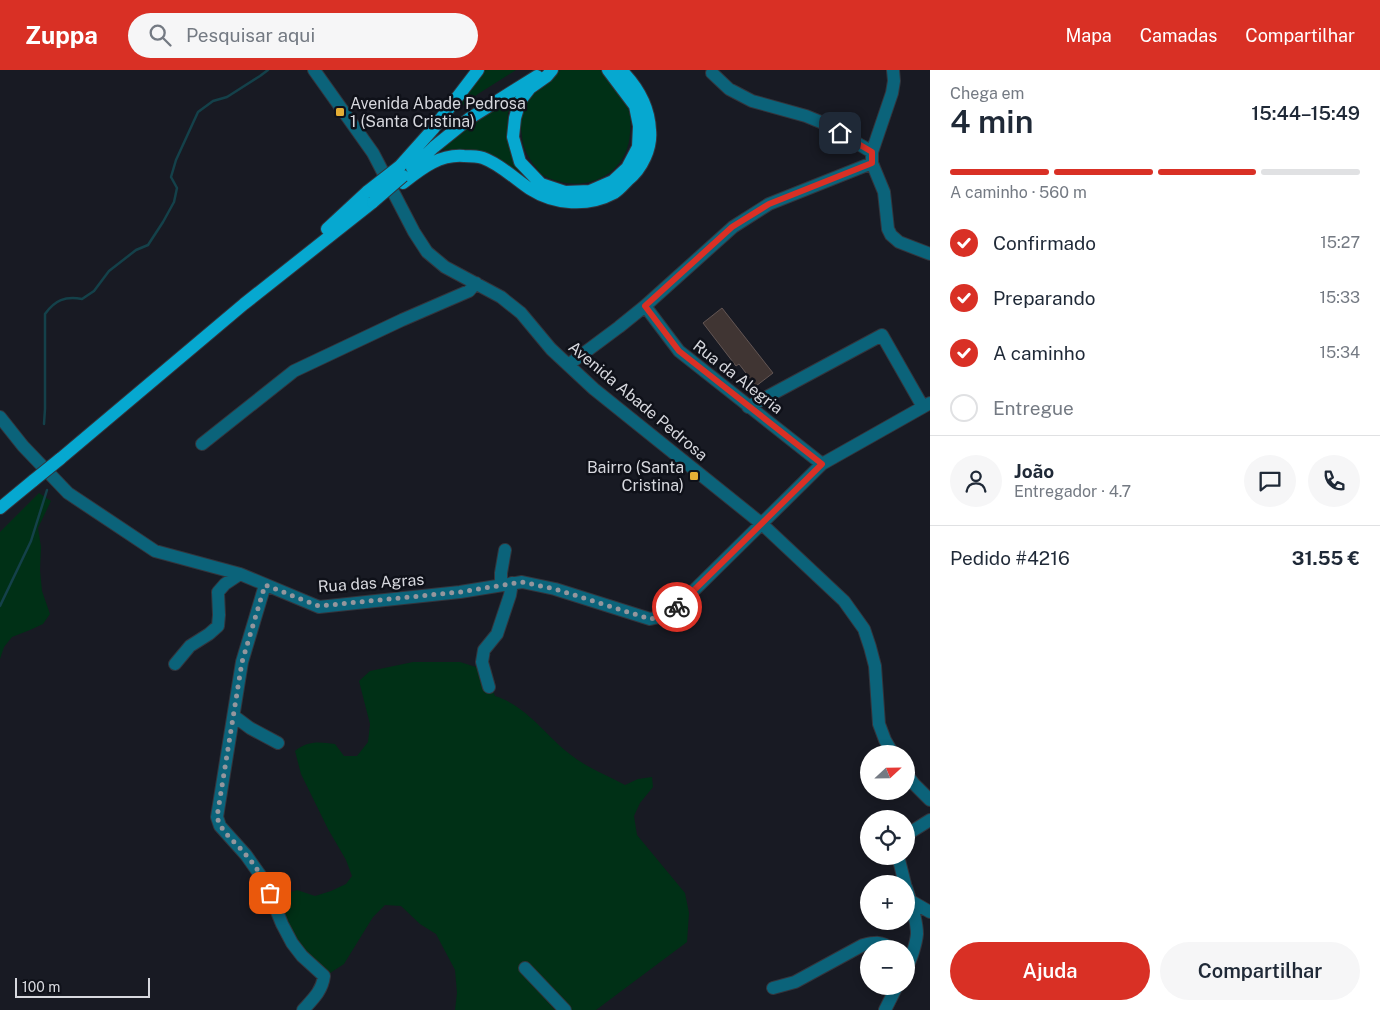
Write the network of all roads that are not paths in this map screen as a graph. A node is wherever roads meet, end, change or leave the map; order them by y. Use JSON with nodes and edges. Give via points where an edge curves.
{"nodes":[{"id":1,"x":314,"y":70,"type":"edge"},
{"id":2,"x":478,"y":70,"type":"edge"},
{"id":3,"x":531,"y":70,"type":"edge"},
{"id":4,"x":550,"y":70,"type":"edge"},
{"id":5,"x":608,"y":70,"type":"edge"},
{"id":6,"x":621,"y":70,"type":"edge"},
{"id":7,"x":893,"y":70,"type":"edge"},
{"id":8,"x":712,"y":72,"type":"dead end"},
{"id":9,"x":872,"y":158,"type":"junction"},
{"id":10,"x":402,"y":175,"type":"junction"},
{"id":11,"x":930,"y":254,"type":"edge"},
{"id":12,"x":476,"y":283,"type":"junction"},
{"id":13,"x":645,"y":306,"type":"junction"},
{"id":14,"x":568,"y":365,"type":"junction"},
{"id":15,"x":926,"y":405,"type":"edge"},
{"id":16,"x":748,"y":407,"type":"junction"},
{"id":17,"x":0,"y":417,"type":"edge"},
{"id":18,"x":202,"y":444,"type":"dead end"},
{"id":19,"x":822,"y":464,"type":"junction"},
{"id":20,"x":0,"y":508,"type":"edge"},
{"id":21,"x":762,"y":524,"type":"junction"},
{"id":22,"x":505,"y":550,"type":"dead end"},
{"id":23,"x":240,"y":574,"type":"junction"},
{"id":24,"x":506,"y":584,"type":"junction"},
{"id":25,"x":265,"y":585,"type":"junction"},
{"id":26,"x":175,"y":664,"type":"dead end"},
{"id":27,"x":489,"y":687,"type":"dead end"},
{"id":28,"x":234,"y":716,"type":"junction"},
{"id":29,"x":278,"y":743,"type":"dead end"},
{"id":30,"x":888,"y":745,"type":"edge"},
{"id":31,"x":915,"y":785,"type":"edge"},
{"id":32,"x":930,"y":800,"type":"edge"},
{"id":33,"x":930,"y":820,"type":"edge"},
{"id":34,"x":915,"y":829,"type":"edge"},
{"id":35,"x":915,"y":903,"type":"edge"},
{"id":36,"x":930,"y":912,"type":"edge"},
{"id":37,"x":915,"y":923,"type":"edge"},
{"id":38,"x":915,"y":940,"type":"edge"},
{"id":39,"x":860,"y":947,"type":"edge"},
{"id":40,"x":525,"y":968,"type":"dead end"},
{"id":41,"x":772,"y":988,"type":"dead end"},
{"id":42,"x":892,"y":995,"type":"edge"},
{"id":43,"x":303,"y":1010,"type":"edge"},
{"id":44,"x":565,"y":1010,"type":"edge"},
{"id":45,"x":885,"y":1010,"type":"edge"}],
"edges":[{"from":1,"to":12,"type":"street","name":"Avenida Abade Pedrosa","via":[[373,153],[427,252],[445,267]]},
{"from":2,"to":10,"type":"main road"},
{"from":3,"to":10,"type":"main road","via":[[464,113]]},
{"from":4,"to":5,"type":"main road","via":[[520,101],[513,137],[520,162],[541,184],[565,192],[590,191],[613,181],[627,168],[638,147],[634,106]]},
{"from":4,"to":10,"type":"main road","via":[[470,118]]},
{"from":6,"to":10,"type":"main road","via":[[640,94],[650,118],[651,138],[645,159],[632,178],[614,193],[574,203],[555,201],[532,191],[482,158],[462,155],[446,157]]},
{"from":7,"to":9,"type":"street","via":[[892,93]]},
{"from":8,"to":9,"type":"street","via":[[729,89],[752,101],[823,123]]},
{"from":9,"to":11,"type":"street","via":[[884,192],[891,235],[899,242]]},
{"from":9,"to":13,"type":"street","via":[[769,204],[732,227]]},
{"from":10,"to":20,"type":"main road","bridge":true,"via":[[371,197]]},
{"from":12,"to":14,"type":"street","name":"Avenida Abade Pedrosa","via":[[521,312]]},
{"from":12,"to":18,"type":"street","via":[[469,291],[294,371]]},
{"from":13,"to":14,"type":"street"},
{"from":13,"to":16,"type":"street","name":"Rua da Alegria","via":[[679,351]]},
{"from":14,"to":21,"type":"street","name":"Avenida Abade Pedrosa"},
{"from":15,"to":16,"type":"street","via":[[882,335]]},
{"from":15,"to":19,"type":"street","name":"Rua das Agras"},
{"from":16,"to":19,"type":"street","name":"Rua da Alegria"},
{"from":17,"to":23,"type":"street","name":"Rua das Agras","via":[[22,446],[68,493],[155,551]]},
{"from":19,"to":21,"type":"street","name":"Rua das Agras"},
{"from":21,"to":24,"type":"street","name":"Rua das Agras","via":[[669,615],[650,619],[555,589],[522,582]]},
{"from":21,"to":30,"type":"street","name":"Avenida Abade Pedrosa","via":[[844,601],[864,629],[874,666],[879,724]]},
{"from":22,"to":24,"type":"street","via":[[500,573]]},
{"from":23,"to":25,"type":"street","name":"Rua das Agras"},
{"from":23,"to":26,"type":"street","via":[[218,592],[218,626],[190,646]]},
{"from":24,"to":25,"type":"street","name":"Rua das Agras","via":[[460,592],[319,606]]},
{"from":24,"to":27,"type":"street","via":[[510,595],[497,634],[484,650],[482,662]]},
{"from":25,"to":28,"type":"street","via":[[242,662]]},
{"from":28,"to":29,"type":"street"},
{"from":28,"to":43,"type":"street","via":[[217,817],[220,826],[265,882],[292,943],[324,976],[323,986]]},
{"from":31,"to":32,"type":"street"},
{"from":33,"to":34,"type":"street"},
{"from":35,"to":36,"type":"street"},
{"from":37,"to":38,"type":"street"},
{"from":39,"to":41,"type":"street","via":[[795,982]]},
{"from":40,"to":44,"type":"street"},
{"from":42,"to":45,"type":"street"}]}
